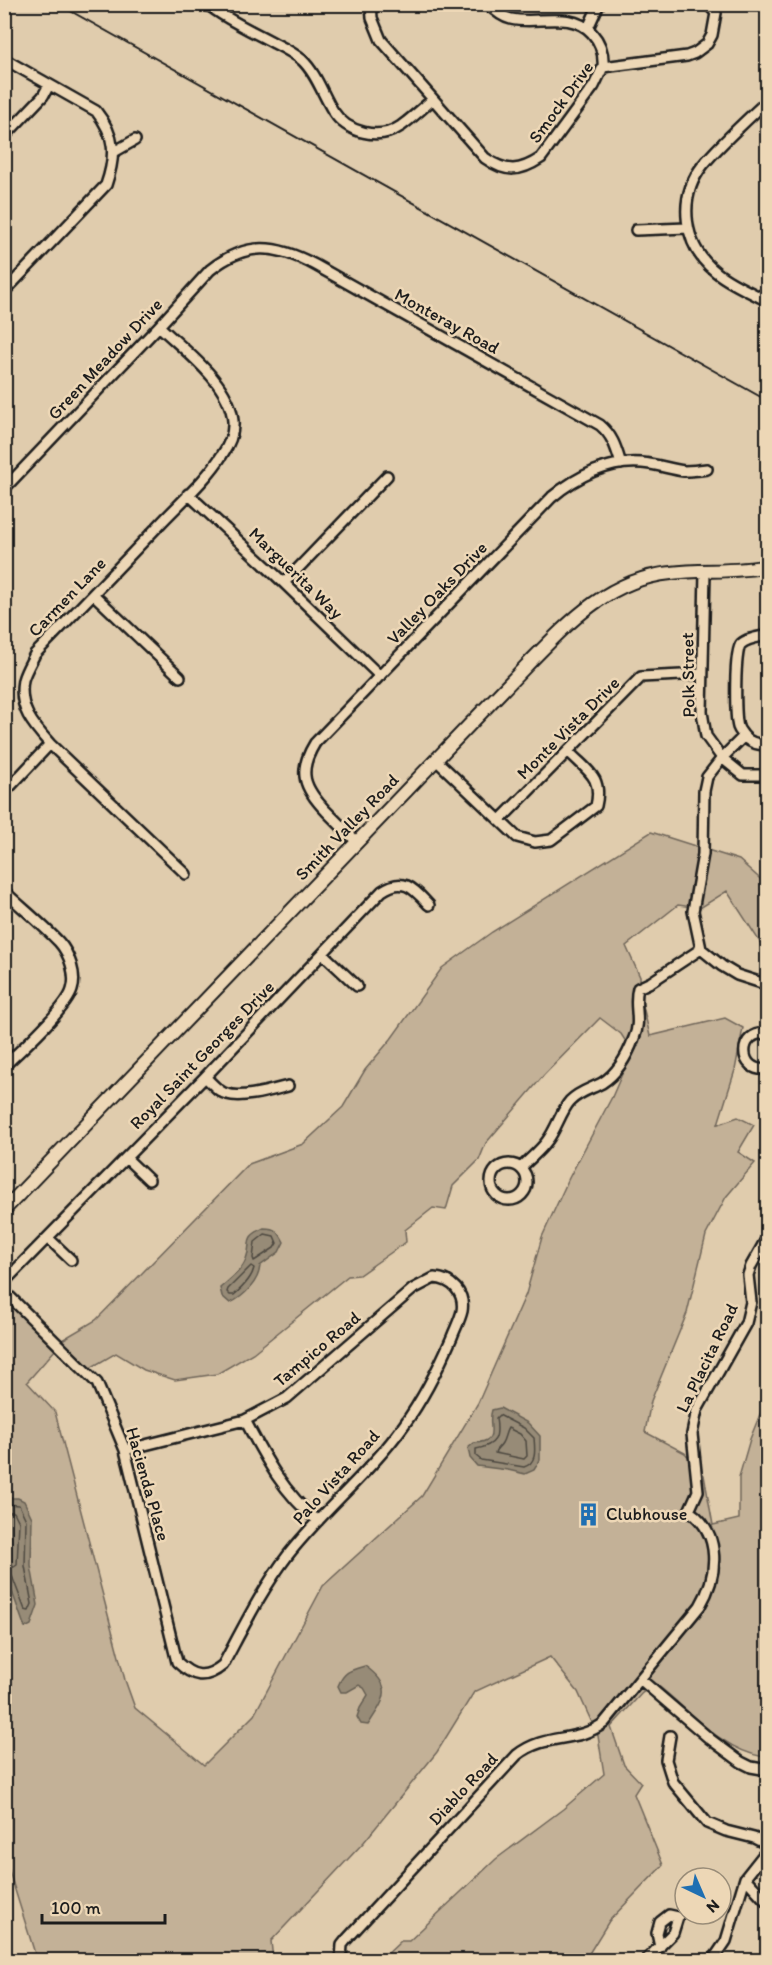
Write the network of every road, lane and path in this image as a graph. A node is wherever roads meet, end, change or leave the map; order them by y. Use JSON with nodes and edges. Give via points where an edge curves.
{"nodes":[{"id":1,"x":207,"y":4,"type":"edge"},
{"id":2,"x":371,"y":4,"type":"edge"},
{"id":3,"x":488,"y":4,"type":"edge"},
{"id":4,"x":599,"y":4,"type":"edge"},
{"id":5,"x":708,"y":4,"type":"edge"},
{"id":6,"x":588,"y":28,"type":"junction"},
{"id":7,"x":4,"y":59,"type":"edge"},
{"id":8,"x":603,"y":67,"type":"junction"},
{"id":9,"x":49,"y":85,"type":"junction"},
{"id":10,"x":433,"y":99,"type":"junction"},
{"id":11,"x":768,"y":100,"type":"edge"},
{"id":12,"x":4,"y":137,"type":"edge"},
{"id":13,"x":135,"y":140,"type":"dead end"},
{"id":14,"x":114,"y":152,"type":"junction"},
{"id":15,"x":687,"y":228,"type":"junction"},
{"id":16,"x":636,"y":231,"type":"dead end"},
{"id":17,"x":232,"y":256,"type":"joint"},
{"id":18,"x":4,"y":292,"type":"edge"},
{"id":19,"x":767,"y":300,"type":"edge"},
{"id":20,"x":159,"y":326,"type":"junction"},
{"id":21,"x":621,"y":464,"type":"junction"},
{"id":22,"x":707,"y":469,"type":"dead end"},
{"id":23,"x":387,"y":476,"type":"dead end"},
{"id":24,"x":4,"y":489,"type":"edge"},
{"id":25,"x":188,"y":494,"type":"junction"},
{"id":26,"x":768,"y":567,"type":"edge"},
{"id":27,"x":705,"y":571,"type":"junction"},
{"id":28,"x":284,"y":583,"type":"junction"},
{"id":29,"x":93,"y":594,"type":"junction"},
{"id":30,"x":768,"y":635,"type":"edge"},
{"id":31,"x":702,"y":674,"type":"junction"},
{"id":32,"x":380,"y":676,"type":"junction"},
{"id":33,"x":180,"y":677,"type":"dead end"},
{"id":34,"x":744,"y":736,"type":"junction"},
{"id":35,"x":50,"y":744,"type":"junction"},
{"id":36,"x":768,"y":745,"type":"edge"},
{"id":37,"x":568,"y":751,"type":"junction"},
{"id":38,"x":722,"y":758,"type":"junction"},
{"id":39,"x":436,"y":760,"type":"junction"},
{"id":40,"x":768,"y":775,"type":"edge"},
{"id":41,"x":4,"y":793,"type":"edge"},
{"id":42,"x":500,"y":820,"type":"junction"},
{"id":43,"x":357,"y":842,"type":"junction"},
{"id":44,"x":186,"y":874,"type":"dead end"},
{"id":45,"x":4,"y":891,"type":"edge"},
{"id":46,"x":429,"y":905,"type":"dead end"},
{"id":47,"x":701,"y":949,"type":"junction"},
{"id":48,"x":323,"y":954,"type":"junction"},
{"id":49,"x":768,"y":985,"type":"edge"},
{"id":50,"x":357,"y":986,"type":"dead end"},
{"id":51,"x":768,"y":1034,"type":"edge"},
{"id":52,"x":4,"y":1066,"type":"edge"},
{"id":53,"x":768,"y":1068,"type":"edge"},
{"id":54,"x":205,"y":1077,"type":"junction"},
{"id":55,"x":288,"y":1086,"type":"dead end"},
{"id":56,"x":126,"y":1158,"type":"junction"},
{"id":57,"x":521,"y":1168,"type":"junction"},
{"id":58,"x":149,"y":1180,"type":"dead end"},
{"id":59,"x":4,"y":1210,"type":"edge"},
{"id":60,"x":768,"y":1236,"type":"edge"},
{"id":61,"x":48,"y":1238,"type":"junction"},
{"id":62,"x":71,"y":1260,"type":"dead end"},
{"id":63,"x":4,"y":1282,"type":"edge"},
{"id":64,"x":451,"y":1282,"type":"joint"},
{"id":65,"x":4,"y":1290,"type":"edge"},
{"id":66,"x":245,"y":1420,"type":"junction"},
{"id":67,"x":125,"y":1450,"type":"junction"},
{"id":68,"x":318,"y":1521,"type":"junction"},
{"id":69,"x":199,"y":1676,"type":"joint"},
{"id":70,"x":640,"y":1679,"type":"junction"},
{"id":71,"x":670,"y":1736,"type":"dead end"},
{"id":72,"x":768,"y":1770,"type":"edge"},
{"id":73,"x":768,"y":1847,"type":"edge"},
{"id":74,"x":746,"y":1878,"type":"junction"},
{"id":75,"x":768,"y":1903,"type":"edge"},
{"id":76,"x":660,"y":1947,"type":"dead end"},
{"id":77,"x":341,"y":1960,"type":"edge"},
{"id":78,"x":646,"y":1960,"type":"edge"},
{"id":79,"x":713,"y":1960,"type":"edge"}],
"edges":[{"from":1,"to":10,"type":"street","via":[[302,60],[334,113],[352,129],[365,133],[391,131]]},
{"from":2,"to":10,"type":"street","name":"Smock Drive","via":[[381,40]]},
{"from":3,"to":6,"type":"street","via":[[509,19],[571,21]]},
{"from":4,"to":6,"type":"street"},
{"from":5,"to":8,"type":"street","name":"Smock Drive","via":[[716,13],[712,35],[702,49],[687,56]]},
{"from":6,"to":8,"type":"street","via":[[601,47]]},
{"from":7,"to":9,"type":"street"},
{"from":8,"to":10,"type":"street","name":"Smock Drive","via":[[594,86],[541,158],[512,170],[485,158]]},
{"from":9,"to":12,"type":"street"},
{"from":9,"to":14,"type":"street","via":[[96,111],[106,124]]},
{"from":11,"to":15,"type":"street","via":[[703,166],[690,193]]},
{"from":13,"to":14,"type":"street"},
{"from":14,"to":18,"type":"street","via":[[106,184]]},
{"from":15,"to":16,"type":"street"},
{"from":15,"to":19,"type":"street","via":[[696,250],[715,271]]},
{"from":17,"to":20,"type":"street","name":"Green Meadow Drive","via":[[210,270]]},
{"from":17,"to":21,"type":"street","name":"Monteray Road","via":[[269,248],[296,255],[600,425],[614,441]]},
{"from":20,"to":24,"type":"street","name":"Green Meadow Drive"},
{"from":20,"to":25,"type":"street","name":"Carmen Lane","via":[[215,381],[230,406],[233,422],[222,456]]},
{"from":21,"to":22,"type":"street","name":"Valley Oaks Drive","via":[[639,463],[683,471]]},
{"from":21,"to":32,"type":"street","name":"Valley Oaks Drive","via":[[592,472],[552,497]]},
{"from":23,"to":28,"type":"street"},
{"from":25,"to":28,"type":"street","name":"Marguerita Way"},
{"from":25,"to":29,"type":"street","name":"Carmen Lane"},
{"from":26,"to":27,"type":"main road","name":"Smith Valley Road"},
{"from":27,"to":31,"type":"street","name":"Polk Street"},
{"from":27,"to":39,"type":"main road","name":"Smith Valley Road","via":[[648,577],[595,601],[556,635]]},
{"from":28,"to":32,"type":"street","name":"Marguerita Way"},
{"from":29,"to":33,"type":"street"},
{"from":29,"to":35,"type":"street","name":"Carmen Lane","via":[[35,654],[23,679],[22,699],[31,723]]},
{"from":30,"to":34,"type":"street","via":[[749,639],[737,653],[738,726]]},
{"from":31,"to":37,"type":"street","name":"Monte Vista Drive","via":[[641,677]]},
{"from":31,"to":38,"type":"street","name":"Polk Street","via":[[706,736]]},
{"from":32,"to":43,"type":"street","name":"Valley Oaks Drive","via":[[315,743],[304,772],[309,791]]},
{"from":34,"to":36,"type":"street","via":[[756,744]]},
{"from":34,"to":38,"type":"street"},
{"from":35,"to":41,"type":"street"},
{"from":35,"to":44,"type":"street","name":"Carmen Lane"},
{"from":37,"to":42,"type":"street","name":"Monte Vista Drive"},
{"from":37,"to":42,"type":"street","via":[[596,780],[596,806],[551,840],[535,842],[518,837]]},
{"from":38,"to":40,"type":"street","name":"Polk Street","via":[[743,775]]},
{"from":38,"to":47,"type":"street","via":[[707,777],[704,791],[703,854],[693,911]]},
{"from":39,"to":42,"type":"street"},
{"from":39,"to":43,"type":"main road","name":"Smith Valley Road"},
{"from":43,"to":59,"type":"main road","name":"Smith Valley Road"},
{"from":45,"to":52,"type":"street","via":[[60,943],[72,968],[72,990],[64,1004]]},
{"from":46,"to":48,"type":"street","name":"Royal Saint Georges Drive","via":[[407,885],[390,886]]},
{"from":47,"to":49,"type":"street","via":[[746,980]]},
{"from":47,"to":57,"type":"street","via":[[638,988],[636,1035],[622,1062],[610,1077],[578,1094],[568,1104],[547,1142]]},
{"from":48,"to":50,"type":"street"},
{"from":48,"to":54,"type":"street","name":"Royal Saint Georges Drive"},
{"from":51,"to":53,"type":"street","via":[[752,1036],[744,1051],[752,1066]]},
{"from":54,"to":55,"type":"street","via":[[227,1094],[251,1094]]},
{"from":54,"to":56,"type":"street","name":"Royal Saint Georges Drive"},
{"from":56,"to":58,"type":"street"},
{"from":56,"to":61,"type":"street","name":"Royal Saint Georges Drive"},
{"from":57,"to":57,"type":"street","via":[[528,1184],[522,1195],[511,1200],[499,1198],[492,1188],[495,1171],[504,1165]]},
{"from":60,"to":70,"type":"street","name":"La Placita Road","via":[[748,1275],[748,1317],[697,1410],[692,1428],[698,1491],[689,1511],[702,1521],[711,1538],[714,1563],[710,1584],[694,1616]]},
{"from":61,"to":62,"type":"street"},
{"from":61,"to":63,"type":"street","name":"Royal Saint Georges Drive"},
{"from":64,"to":66,"type":"street","name":"Tampico Road","via":[[434,1278],[413,1289],[288,1398]]},
{"from":64,"to":68,"type":"street","name":"Palo Vista Road","via":[[461,1295],[462,1311],[442,1361],[405,1424],[363,1476]]},
{"from":65,"to":67,"type":"street","name":"Hacienda Place","via":[[97,1383]]},
{"from":66,"to":67,"type":"street","name":"Tampico Road"},
{"from":66,"to":68,"type":"street","via":[[276,1477],[301,1508]]},
{"from":67,"to":69,"type":"street","name":"Hacienda Place","via":[[177,1662]]},
{"from":68,"to":69,"type":"street","name":"Palo Vista Road","via":[[256,1604],[223,1665]]},
{"from":70,"to":72,"type":"street","via":[[741,1762]]},
{"from":70,"to":77,"type":"street","name":"Diablo Road","via":[[604,1724],[592,1732],[540,1742],[517,1755],[346,1940]]},
{"from":71,"to":73,"type":"street","via":[[666,1760],[673,1782],[707,1823],[754,1838]]},
{"from":73,"to":74,"type":"street"},
{"from":74,"to":75,"type":"street"},
{"from":74,"to":79,"type":"street","via":[[726,1941]]},
{"from":76,"to":78,"type":"street"}]}
